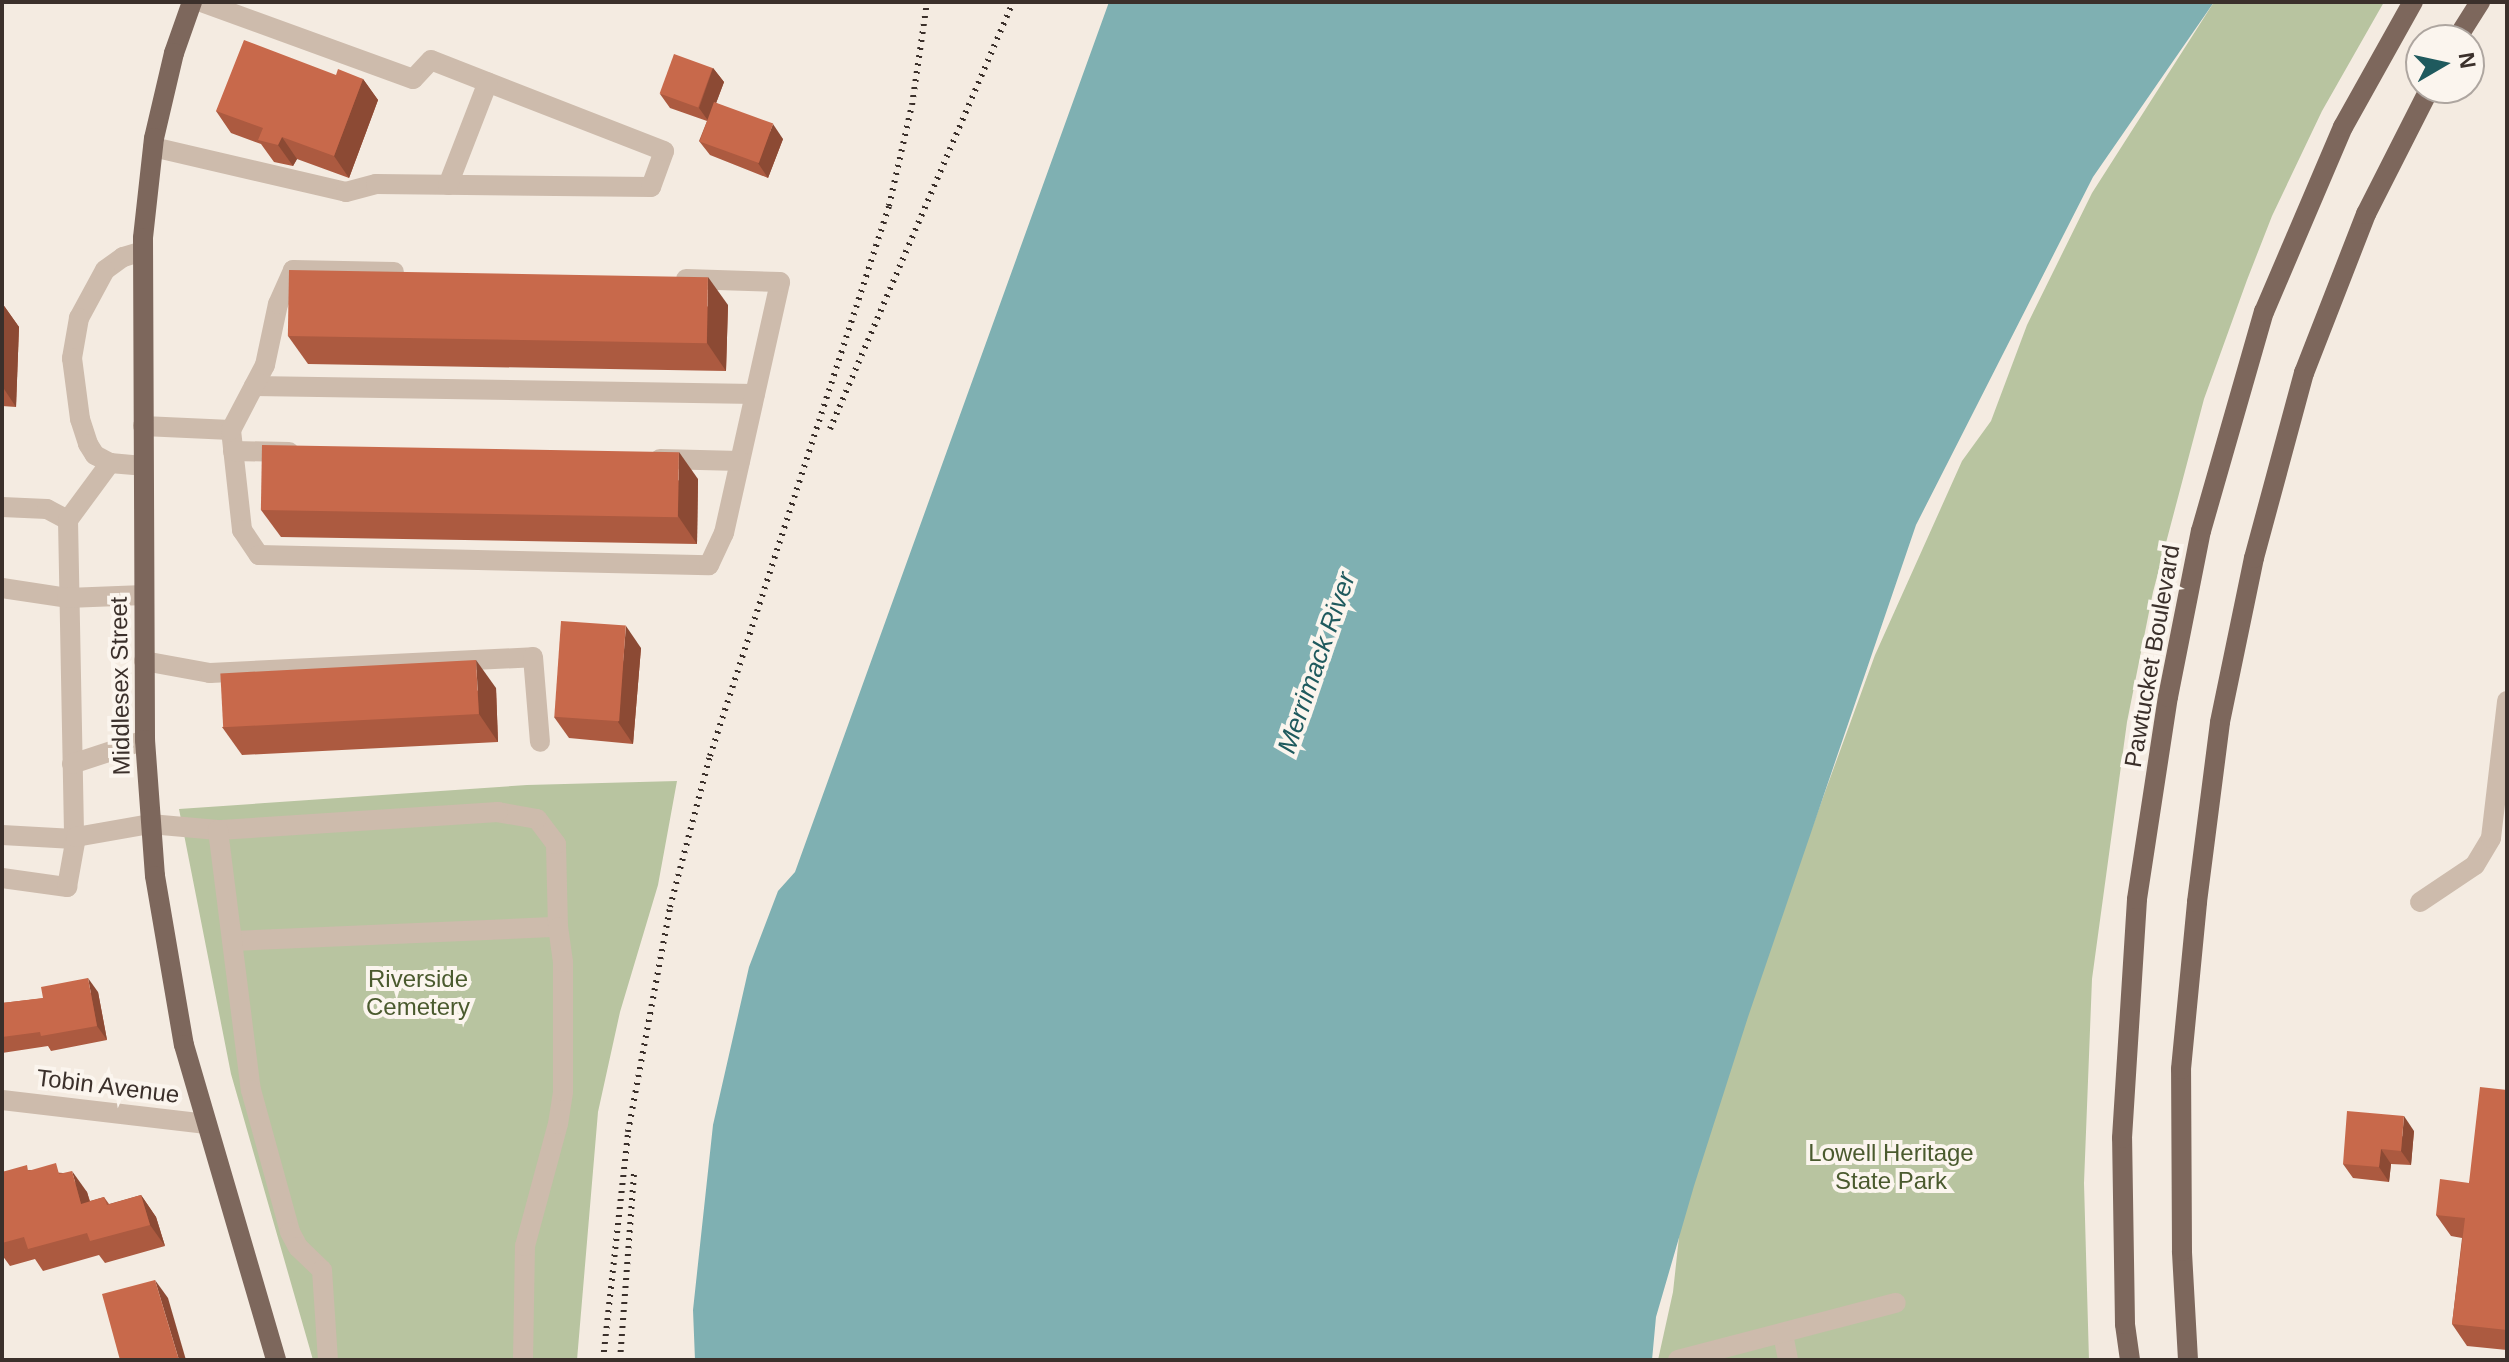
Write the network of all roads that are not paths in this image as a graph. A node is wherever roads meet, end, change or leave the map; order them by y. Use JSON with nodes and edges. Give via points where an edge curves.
{"nodes":[{"id":1,"x":192,"y":2,"type":"edge"},
{"id":2,"x":202,"y":2,"type":"edge"},
{"id":3,"x":2413,"y":2,"type":"edge"},
{"id":4,"x":2480,"y":2,"type":"edge"},
{"id":5,"x":2466,"y":24,"type":"edge"},
{"id":6,"x":488,"y":82,"type":"junction"},
{"id":7,"x":2422,"y":104,"type":"edge"},
{"id":8,"x":153,"y":147,"type":"junction"},
{"id":9,"x":448,"y":185,"type":"junction"},
{"id":10,"x":143,"y":251,"type":"junction"},
{"id":11,"x":418,"y":273,"type":"edge"},
{"id":12,"x":670,"y":279,"type":"edge"},
{"id":13,"x":254,"y":386,"type":"junction"},
{"id":14,"x":755,"y":394,"type":"junction"},
{"id":15,"x":143,"y":426,"type":"junction"},
{"id":16,"x":231,"y":430,"type":"junction"},
{"id":17,"x":233,"y":451,"type":"junction"},
{"id":18,"x":312,"y":452,"type":"edge"},
{"id":19,"x":645,"y":459,"type":"edge"},
{"id":20,"x":740,"y":461,"type":"junction"},
{"id":21,"x":110,"y":463,"type":"junction"},
{"id":22,"x":143,"y":466,"type":"junction"},
{"id":23,"x":2,"y":507,"type":"edge"},
{"id":24,"x":68,"y":520,"type":"junction"},
{"id":25,"x":2,"y":588,"type":"edge"},
{"id":26,"x":144,"y":595,"type":"junction"},
{"id":27,"x":67,"y":598,"type":"junction"},
{"id":28,"x":144,"y":661,"type":"junction"},
{"id":29,"x":2507,"y":701,"type":"edge"},
{"id":30,"x":145,"y":740,"type":"junction"},
{"id":31,"x":540,"y":742,"type":"dead end"},
{"id":32,"x":72,"y":764,"type":"junction"},
{"id":33,"x":150,"y":824,"type":"junction"},
{"id":34,"x":218,"y":830,"type":"junction"},
{"id":35,"x":2,"y":835,"type":"edge"},
{"id":36,"x":74,"y":839,"type":"junction"},
{"id":37,"x":2,"y":878,"type":"edge"},
{"id":38,"x":2420,"y":902,"type":"dead end"},
{"id":39,"x":558,"y":927,"type":"junction"},
{"id":40,"x":233,"y":941,"type":"junction"},
{"id":41,"x":2,"y":1100,"type":"edge"},
{"id":42,"x":207,"y":1124,"type":"junction"},
{"id":43,"x":1896,"y":1303,"type":"dead end"},
{"id":44,"x":1783,"y":1334,"type":"junction"},
{"id":45,"x":276,"y":1360,"type":"edge"},
{"id":46,"x":328,"y":1360,"type":"edge"},
{"id":47,"x":523,"y":1360,"type":"edge"},
{"id":48,"x":1678,"y":1360,"type":"edge"},
{"id":49,"x":1788,"y":1360,"type":"edge"},
{"id":50,"x":2130,"y":1360,"type":"edge"},
{"id":51,"x":2188,"y":1360,"type":"edge"}],
"edges":[{"from":1,"to":8,"type":"main road","name":"Middlesex Street","via":[[174,53]]},
{"from":2,"to":6,"type":"street","via":[[413,79],[431,60]]},
{"from":3,"to":50,"type":"main road","name":"Pawtucket Boulevard","via":[[2343,127],[2264,312],[2201,531],[2168,697],[2137,899],[2122,1138]]},
{"from":4,"to":5,"type":"main road"},
{"from":6,"to":9,"type":"street"},
{"from":6,"to":9,"type":"street","via":[[664,151],[651,187]]},
{"from":7,"to":51,"type":"main road","via":[[2366,214],[2304,373],[2254,558],[2220,722],[2181,1069]]},
{"from":8,"to":9,"type":"street","via":[[346,192],[376,184]]},
{"from":8,"to":10,"type":"main road","name":"Middlesex Street"},
{"from":10,"to":15,"type":"main road","name":"Middlesex Street"},
{"from":10,"to":21,"type":"street","via":[[105,270],[79,318],[72,358],[88,444]]},
{"from":11,"to":13,"type":"street","via":[[293,270]]},
{"from":12,"to":14,"type":"street","via":[[780,282]]},
{"from":13,"to":14,"type":"street"},
{"from":13,"to":16,"type":"street"},
{"from":14,"to":20,"type":"street"},
{"from":15,"to":16,"type":"street"},
{"from":15,"to":22,"type":"main road","name":"Middlesex Street"},
{"from":16,"to":17,"type":"street"},
{"from":17,"to":18,"type":"street"},
{"from":17,"to":20,"type":"street","via":[[242,530],[259,555],[693,565],[709,565],[724,533]]},
{"from":19,"to":20,"type":"street"},
{"from":21,"to":22,"type":"street"},
{"from":21,"to":24,"type":"street"},
{"from":22,"to":26,"type":"main road","name":"Middlesex Street"},
{"from":23,"to":24,"type":"street","via":[[47,509]]},
{"from":24,"to":27,"type":"street"},
{"from":25,"to":27,"type":"street"},
{"from":26,"to":27,"type":"street"},
{"from":26,"to":28,"type":"main road","name":"Middlesex Street"},
{"from":27,"to":32,"type":"street"},
{"from":28,"to":30,"type":"main road","name":"Middlesex Street"},
{"from":28,"to":31,"type":"street","via":[[210,673],[533,657]]},
{"from":29,"to":38,"type":"street","via":[[2491,838],[2475,865]]},
{"from":30,"to":32,"type":"street"},
{"from":30,"to":33,"type":"main road","name":"Middlesex Street"},
{"from":32,"to":36,"type":"street"},
{"from":33,"to":34,"type":"street"},
{"from":33,"to":36,"type":"street"},
{"from":33,"to":42,"type":"main road","name":"Middlesex Street","via":[[169,967]]},
{"from":34,"to":39,"type":"street","via":[[498,812],[528,815],[545,826],[556,844]]},
{"from":34,"to":40,"type":"street"},
{"from":35,"to":36,"type":"street"},
{"from":36,"to":37,"type":"street","via":[[67,887]]},
{"from":39,"to":40,"type":"street"},
{"from":39,"to":47,"type":"street","via":[[563,1091],[525,1246]]},
{"from":40,"to":46,"type":"street","via":[[258,1121],[290,1232],[322,1270]]},
{"from":41,"to":42,"type":"street","name":"Tobin Avenue"},
{"from":42,"to":45,"type":"main road","name":"Middlesex Street"},
{"from":43,"to":44,"type":"street"},
{"from":44,"to":48,"type":"street"},
{"from":44,"to":49,"type":"street"}]}
